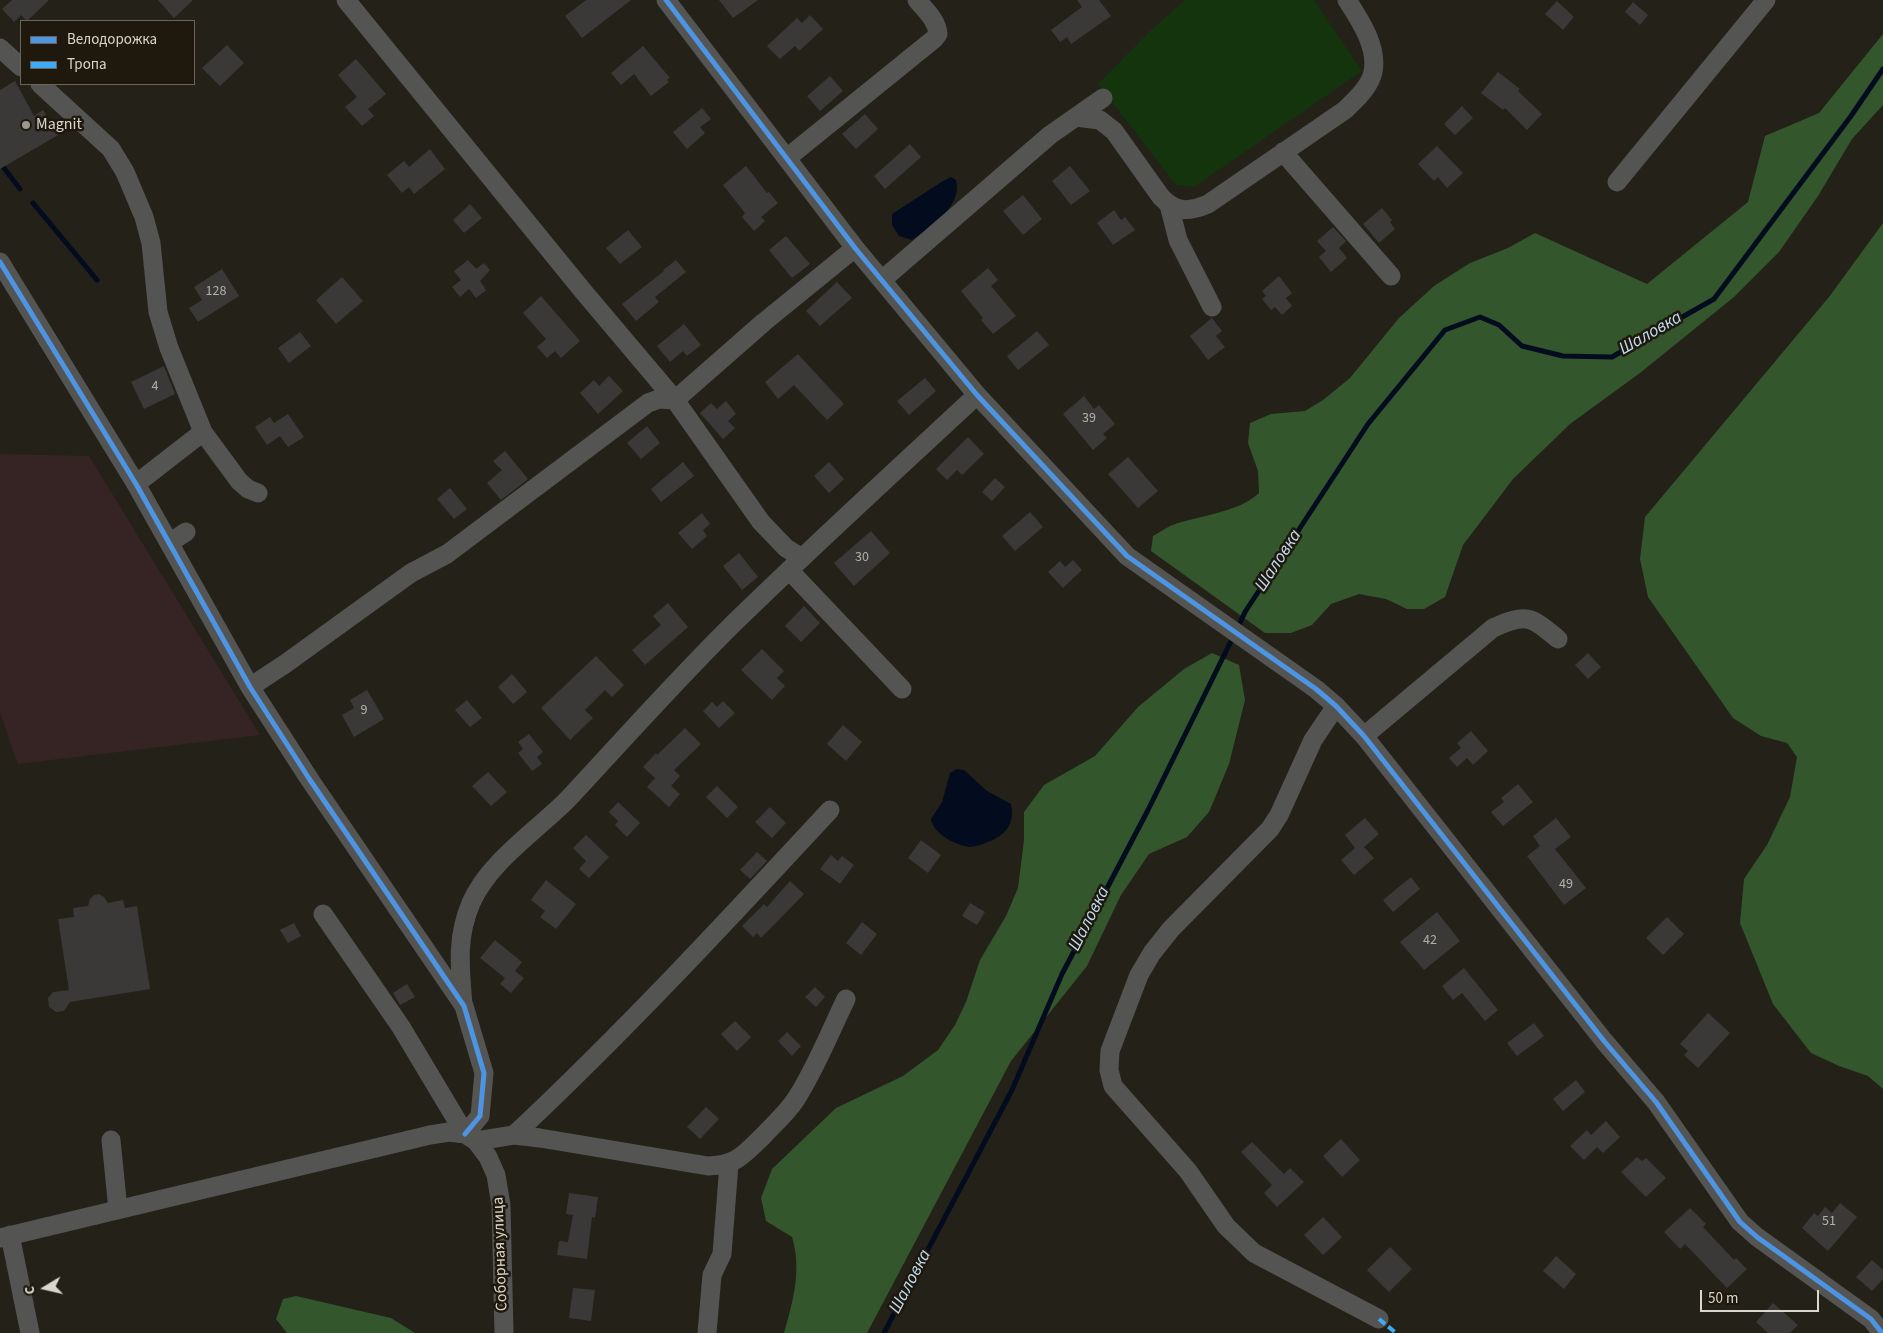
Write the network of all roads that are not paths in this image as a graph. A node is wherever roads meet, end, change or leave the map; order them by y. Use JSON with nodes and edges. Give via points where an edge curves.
{"nodes":[{"id":1,"x":666,"y":0,"type":"edge"},
{"id":2,"x":917,"y":0,"type":"edge"},
{"id":3,"x":1347,"y":0,"type":"edge"},
{"id":4,"x":1766,"y":0,"type":"edge"},
{"id":5,"x":350,"y":1,"type":"edge"},
{"id":6,"x":0,"y":48,"type":"edge"},
{"id":7,"x":20,"y":66,"type":"edge"},
{"id":8,"x":41,"y":85,"type":"edge"},
{"id":9,"x":1103,"y":98,"type":"dead end"},
{"id":10,"x":1076,"y":117,"type":"junction"},
{"id":11,"x":1283,"y":152,"type":"junction"},
{"id":12,"x":786,"y":158,"type":"junction"},
{"id":13,"x":1617,"y":182,"type":"dead end"},
{"id":14,"x":1169,"y":205,"type":"junction"},
{"id":15,"x":856,"y":248,"type":"junction"},
{"id":16,"x":0,"y":262,"type":"edge"},
{"id":17,"x":1391,"y":276,"type":"dead end"},
{"id":18,"x":882,"y":280,"type":"junction"},
{"id":19,"x":1212,"y":307,"type":"dead end"},
{"id":20,"x":977,"y":395,"type":"junction"},
{"id":21,"x":675,"y":400,"type":"junction"},
{"id":22,"x":203,"y":432,"type":"junction"},
{"id":23,"x":136,"y":484,"type":"junction"},
{"id":24,"x":258,"y":492,"type":"dead end"},
{"id":25,"x":186,"y":532,"type":"dead end"},
{"id":26,"x":169,"y":543,"type":"junction"},
{"id":27,"x":796,"y":564,"type":"junction"},
{"id":28,"x":1558,"y":639,"type":"dead end"},
{"id":29,"x":250,"y":687,"type":"junction"},
{"id":30,"x":902,"y":689,"type":"dead end"},
{"id":31,"x":1336,"y":706,"type":"junction"},
{"id":32,"x":1364,"y":736,"type":"junction"},
{"id":33,"x":830,"y":810,"type":"dead end"},
{"id":34,"x":323,"y":914,"type":"dead end"},
{"id":35,"x":846,"y":999,"type":"dead end"},
{"id":36,"x":464,"y":1006,"type":"junction"},
{"id":37,"x":514,"y":1135,"type":"junction"},
{"id":38,"x":471,"y":1138,"type":"junction"},
{"id":39,"x":111,"y":1140,"type":"dead end"},
{"id":40,"x":730,"y":1164,"type":"junction"},
{"id":41,"x":118,"y":1210,"type":"junction"},
{"id":42,"x":5,"y":1236,"type":"edge"},
{"id":43,"x":1379,"y":1319,"type":"dead end"},
{"id":44,"x":30,"y":1333,"type":"edge"},
{"id":45,"x":504,"y":1333,"type":"edge"},
{"id":46,"x":707,"y":1333,"type":"edge"},
{"id":47,"x":1882,"y":1333,"type":"edge"}],
"edges":[{"from":1,"to":12,"type":"street"},
{"from":2,"to":12,"type":"street","via":[[938,27],[934,39]]},
{"from":3,"to":11,"type":"street","via":[[1369,39],[1373,73],[1345,110]]},
{"from":4,"to":13,"type":"street"},
{"from":5,"to":21,"type":"street"},
{"from":6,"to":7,"type":"street"},
{"from":8,"to":22,"type":"street","via":[[111,149],[125,172],[151,243],[158,312],[168,348]]},
{"from":9,"to":10,"type":"street"},
{"from":10,"to":14,"type":"street","via":[[1100,120],[1114,131]]},
{"from":10,"to":18,"type":"street","via":[[1050,135]]},
{"from":11,"to":14,"type":"street","via":[[1208,204],[1194,210]]},
{"from":11,"to":17,"type":"street"},
{"from":12,"to":15,"type":"street"},
{"from":14,"to":19,"type":"street","via":[[1178,240]]},
{"from":15,"to":18,"type":"street"},
{"from":15,"to":21,"type":"street"},
{"from":16,"to":23,"type":"street"},
{"from":18,"to":20,"type":"street"},
{"from":20,"to":27,"type":"street"},
{"from":20,"to":31,"type":"street","via":[[1127,556]]},
{"from":21,"to":27,"type":"street"},
{"from":21,"to":29,"type":"street","via":[[659,399],[648,404],[448,554],[411,573]]},
{"from":22,"to":23,"type":"street"},
{"from":22,"to":24,"type":"street","via":[[239,481]]},
{"from":23,"to":26,"type":"street"},
{"from":25,"to":26,"type":"street"},
{"from":26,"to":29,"type":"street"},
{"from":27,"to":30,"type":"street"},
{"from":27,"to":36,"type":"street","via":[[735,622],[566,800],[495,867],[471,903],[461,937],[459,959]]},
{"from":28,"to":32,"type":"street","via":[[1536,621],[1526,618],[1510,620],[1493,628]]},
{"from":29,"to":36,"type":"street"},
{"from":31,"to":32,"type":"street"},
{"from":31,"to":43,"type":"street","via":[[1313,740],[1280,815],[1270,829],[1171,929],[1152,953],[1139,975],[1110,1050],[1109,1070],[1113,1086],[1188,1171],[1226,1226],[1254,1253]]},
{"from":32,"to":47,"type":"street","via":[[1604,1041],[1656,1102],[1740,1222],[1870,1319]]},
{"from":33,"to":37,"type":"street","via":[[657,995],[579,1075]]},
{"from":34,"to":38,"type":"street","name":"Соборная улица","via":[[401,1027]]},
{"from":35,"to":40,"type":"street","via":[[796,1100],[742,1157]]},
{"from":36,"to":38,"type":"street","via":[[484,1073],[480,1116]]},
{"from":37,"to":38,"type":"street"},
{"from":37,"to":40,"type":"street","via":[[708,1166]]},
{"from":38,"to":41,"type":"street","via":[[449,1132],[430,1134]]},
{"from":38,"to":45,"type":"street","name":"Соборная улица","via":[[488,1157],[496,1175],[501,1205]]},
{"from":39,"to":41,"type":"street"},
{"from":40,"to":46,"type":"street","via":[[722,1254],[712,1275]]},
{"from":41,"to":42,"type":"street"},
{"from":42,"to":44,"type":"street"}]}
